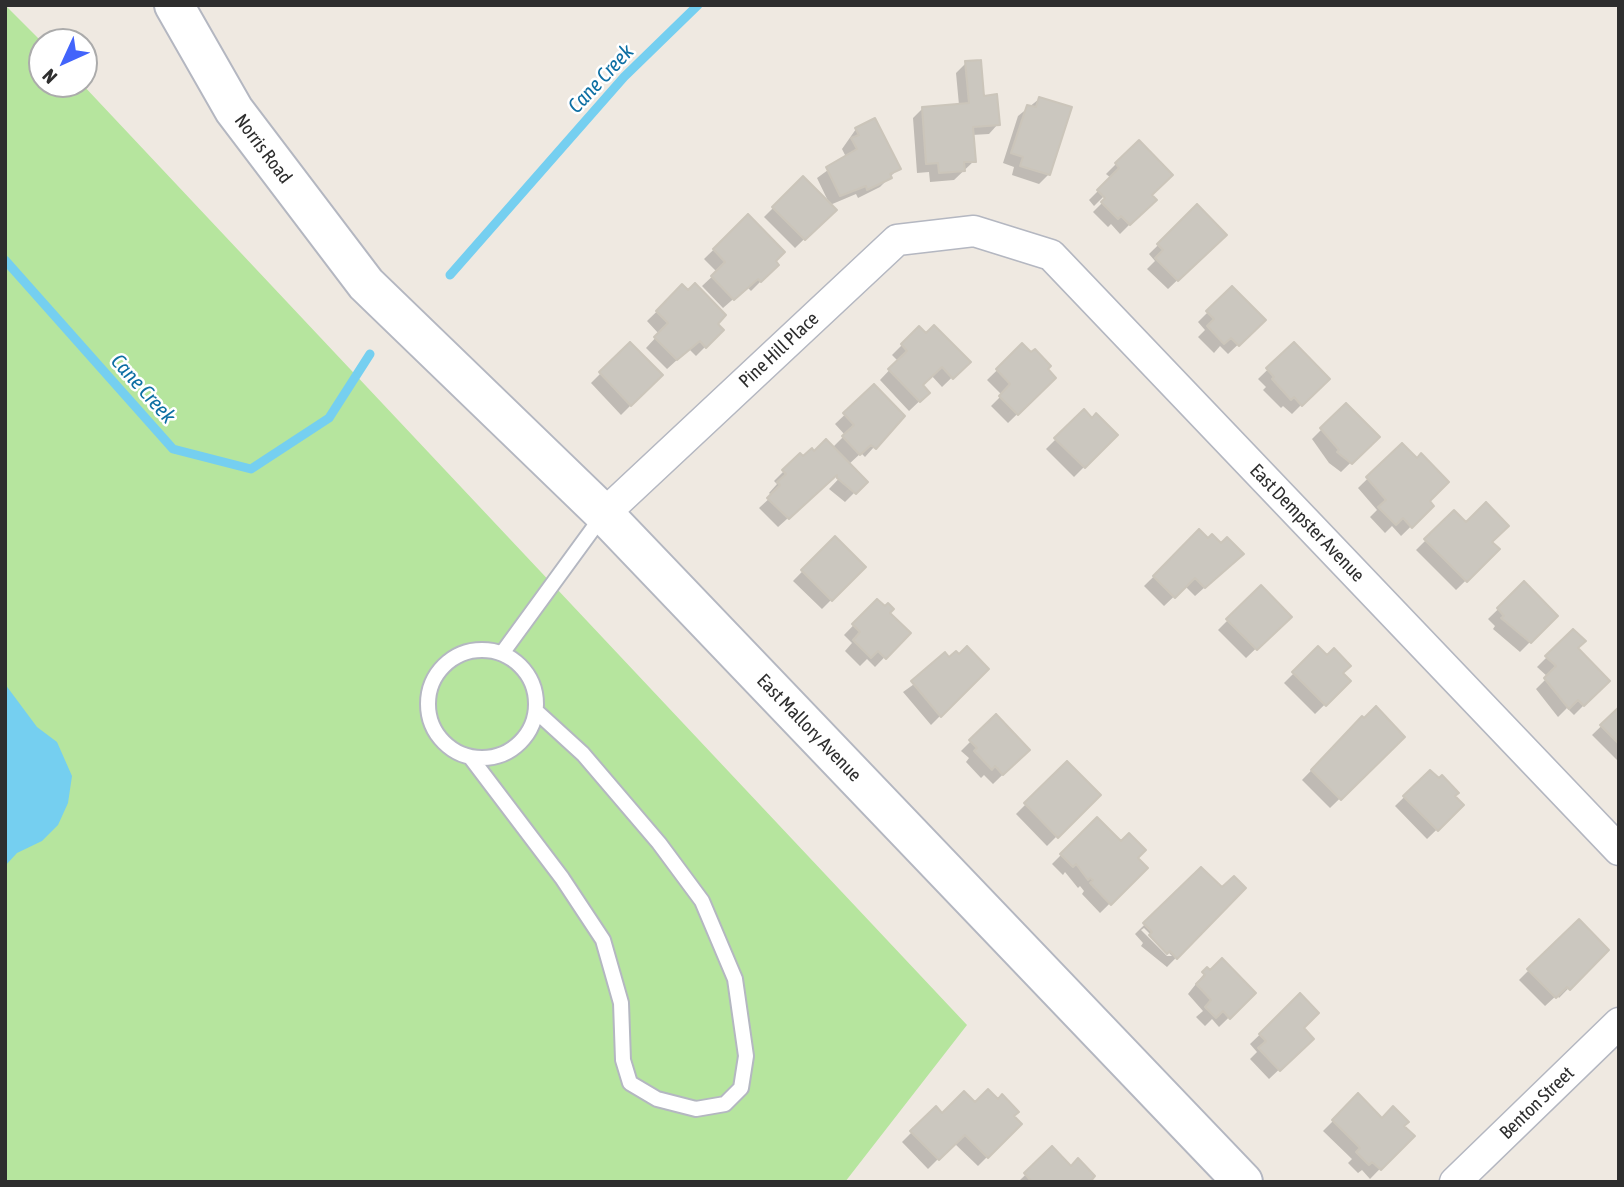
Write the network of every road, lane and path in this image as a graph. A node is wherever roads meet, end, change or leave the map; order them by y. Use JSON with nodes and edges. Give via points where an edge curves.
{"nodes":[{"id":1,"x":174,"y":5,"type":"edge"},
{"id":2,"x":974,"y":231,"type":"joint"},
{"id":3,"x":366,"y":284,"type":"joint"},
{"id":4,"x":604,"y":514,"type":"junction"},
{"id":5,"x":503,"y":652,"type":"junction"},
{"id":6,"x":537,"y":712,"type":"junction"},
{"id":7,"x":471,"y":758,"type":"junction"},
{"id":8,"x":1619,"y":850,"type":"edge"},
{"id":9,"x":1619,"y":1023,"type":"edge"},
{"id":10,"x":1226,"y":1176,"type":"edge"},
{"id":11,"x":1455,"y":1182,"type":"edge"}],
"edges":[{"from":1,"to":3,"type":"main road","name":"Norris Road","via":[[234,110]]},
{"from":2,"to":4,"type":"street","name":"Pine Hill Place","via":[[897,240]]},
{"from":2,"to":8,"type":"street","name":"East Dempster Avenue","via":[[1051,255]]},
{"from":3,"to":4,"type":"main road","name":"East Mallory Avenue"},
{"from":4,"to":5,"type":"lane"},
{"from":4,"to":10,"type":"main road","name":"East Mallory Avenue"},
{"from":5,"to":6,"type":"lane","via":[[529,677]]},
{"from":5,"to":7,"type":"lane","via":[[484,650],[458,656],[438,672],[430,689],[427,706],[436,732],[454,751]]},
{"from":6,"to":7,"type":"lane","via":[[526,736],[506,754]]},
{"from":6,"to":7,"type":"lane","via":[[591,764],[702,901],[735,979],[746,1056],[741,1088],[725,1104],[696,1110],[657,1099],[630,1083],[623,1060],[621,1003],[603,940]]},
{"from":9,"to":11,"type":"street","name":"Benton Street"}]}
